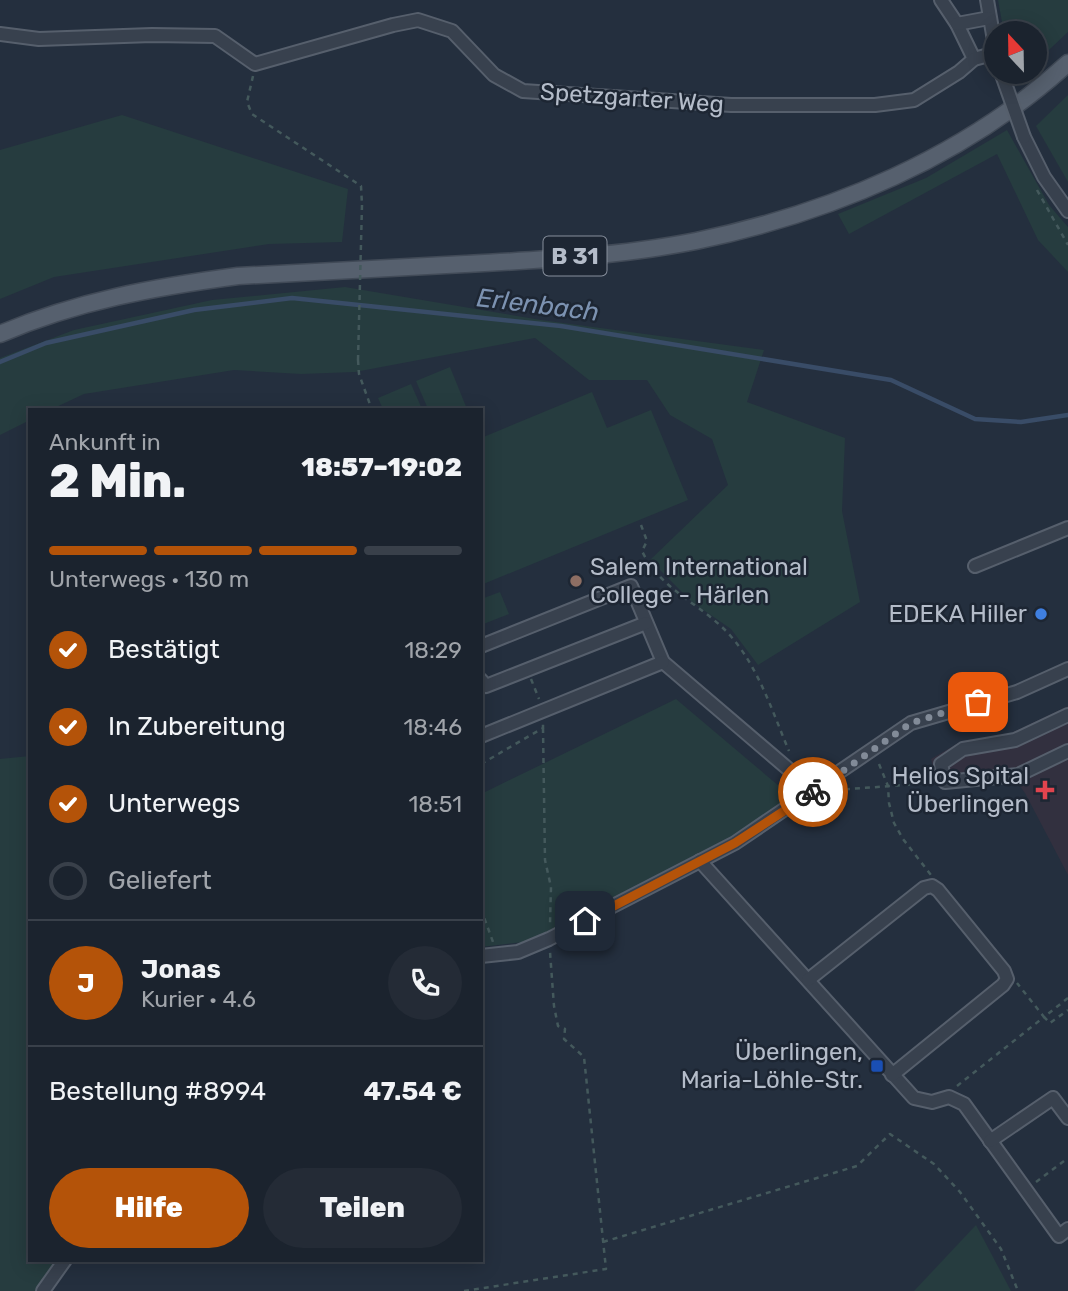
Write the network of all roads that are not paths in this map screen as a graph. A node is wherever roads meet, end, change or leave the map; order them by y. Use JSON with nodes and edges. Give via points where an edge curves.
{"nodes":[{"id":1,"x":941,"y":0,"type":"edge"},
{"id":2,"x":987,"y":0,"type":"edge"},
{"id":3,"x":989,"y":18,"type":"junction"},
{"id":4,"x":990,"y":21,"type":"edge"},
{"id":5,"x":957,"y":24,"type":"junction"},
{"id":6,"x":0,"y":34,"type":"edge"},
{"id":7,"x":984,"y":56,"type":"edge"},
{"id":8,"x":974,"y":59,"type":"junction"},
{"id":9,"x":1068,"y":63,"type":"edge"},
{"id":10,"x":1004,"y":84,"type":"edge"},
{"id":11,"x":1068,"y":211,"type":"edge"},
{"id":12,"x":0,"y":334,"type":"edge"},
{"id":13,"x":1068,"y":528,"type":"edge"},
{"id":14,"x":975,"y":566,"type":"dead end"},
{"id":15,"x":646,"y":623,"type":"junction"},
{"id":16,"x":483,"y":645,"type":"edge"},
{"id":17,"x":663,"y":662,"type":"junction"},
{"id":18,"x":1068,"y":668,"type":"edge"},
{"id":19,"x":483,"y":682,"type":"edge"},
{"id":20,"x":1068,"y":715,"type":"edge"},
{"id":21,"x":483,"y":735,"type":"edge"},
{"id":22,"x":1068,"y":751,"type":"edge"},
{"id":23,"x":814,"y":791,"type":"junction"},
{"id":24,"x":700,"y":861,"type":"junction"},
{"id":25,"x":483,"y":956,"type":"edge"},
{"id":26,"x":808,"y":980,"type":"junction"},
{"id":27,"x":892,"y":1075,"type":"junction"},
{"id":28,"x":1068,"y":1118,"type":"edge"},
{"id":29,"x":990,"y":1141,"type":"junction"},
{"id":30,"x":1068,"y":1229,"type":"edge"},
{"id":31,"x":64,"y":1262,"type":"edge"},
{"id":32,"x":43,"y":1291,"type":"edge"}],
"edges":[{"from":1,"to":5,"type":"street"},
{"from":2,"to":3,"type":"street"},
{"from":3,"to":4,"type":"street"},
{"from":3,"to":5,"type":"street"},
{"from":5,"to":8,"type":"street"},
{"from":6,"to":8,"type":"street","name":"Spetzgarter Weg","via":[[39,39],[215,36],[255,64],[418,20],[452,31],[494,75],[523,91],[731,105],[875,105],[914,100]]},
{"from":7,"to":8,"type":"street","name":"Spetzgarter Weg"},
{"from":9,"to":12,"type":"main road","number":"B 31","via":[[1000,116],[932,158],[822,206],[736,232],[579,256],[185,283],[84,304]]},
{"from":10,"to":11,"type":"street","bridge":true,"via":[[1024,137]]},
{"from":13,"to":14,"type":"street"},
{"from":15,"to":16,"type":"street","via":[[631,586]]},
{"from":15,"to":17,"type":"street"},
{"from":15,"to":19,"type":"street","via":[[486,686]]},
{"from":17,"to":21,"type":"street"},
{"from":17,"to":23,"type":"street"},
{"from":18,"to":23,"type":"street","via":[[1017,692],[911,723]]},
{"from":20,"to":22,"type":"street","via":[[1015,740],[963,749],[941,764],[945,782],[1018,775]]},
{"from":23,"to":24,"type":"street"},
{"from":24,"to":25,"type":"street","via":[[550,939],[517,951]]},
{"from":24,"to":26,"type":"street"},
{"from":26,"to":27,"type":"street"},
{"from":26,"to":27,"type":"street","via":[[924,888],[938,890],[1007,979]]},
{"from":27,"to":29,"type":"street","via":[[914,1098],[932,1102],[949,1097],[964,1104]]},
{"from":28,"to":29,"type":"street","via":[[1054,1098]]},
{"from":29,"to":30,"type":"street","via":[[1059,1236]]},
{"from":31,"to":32,"type":"street"}]}
